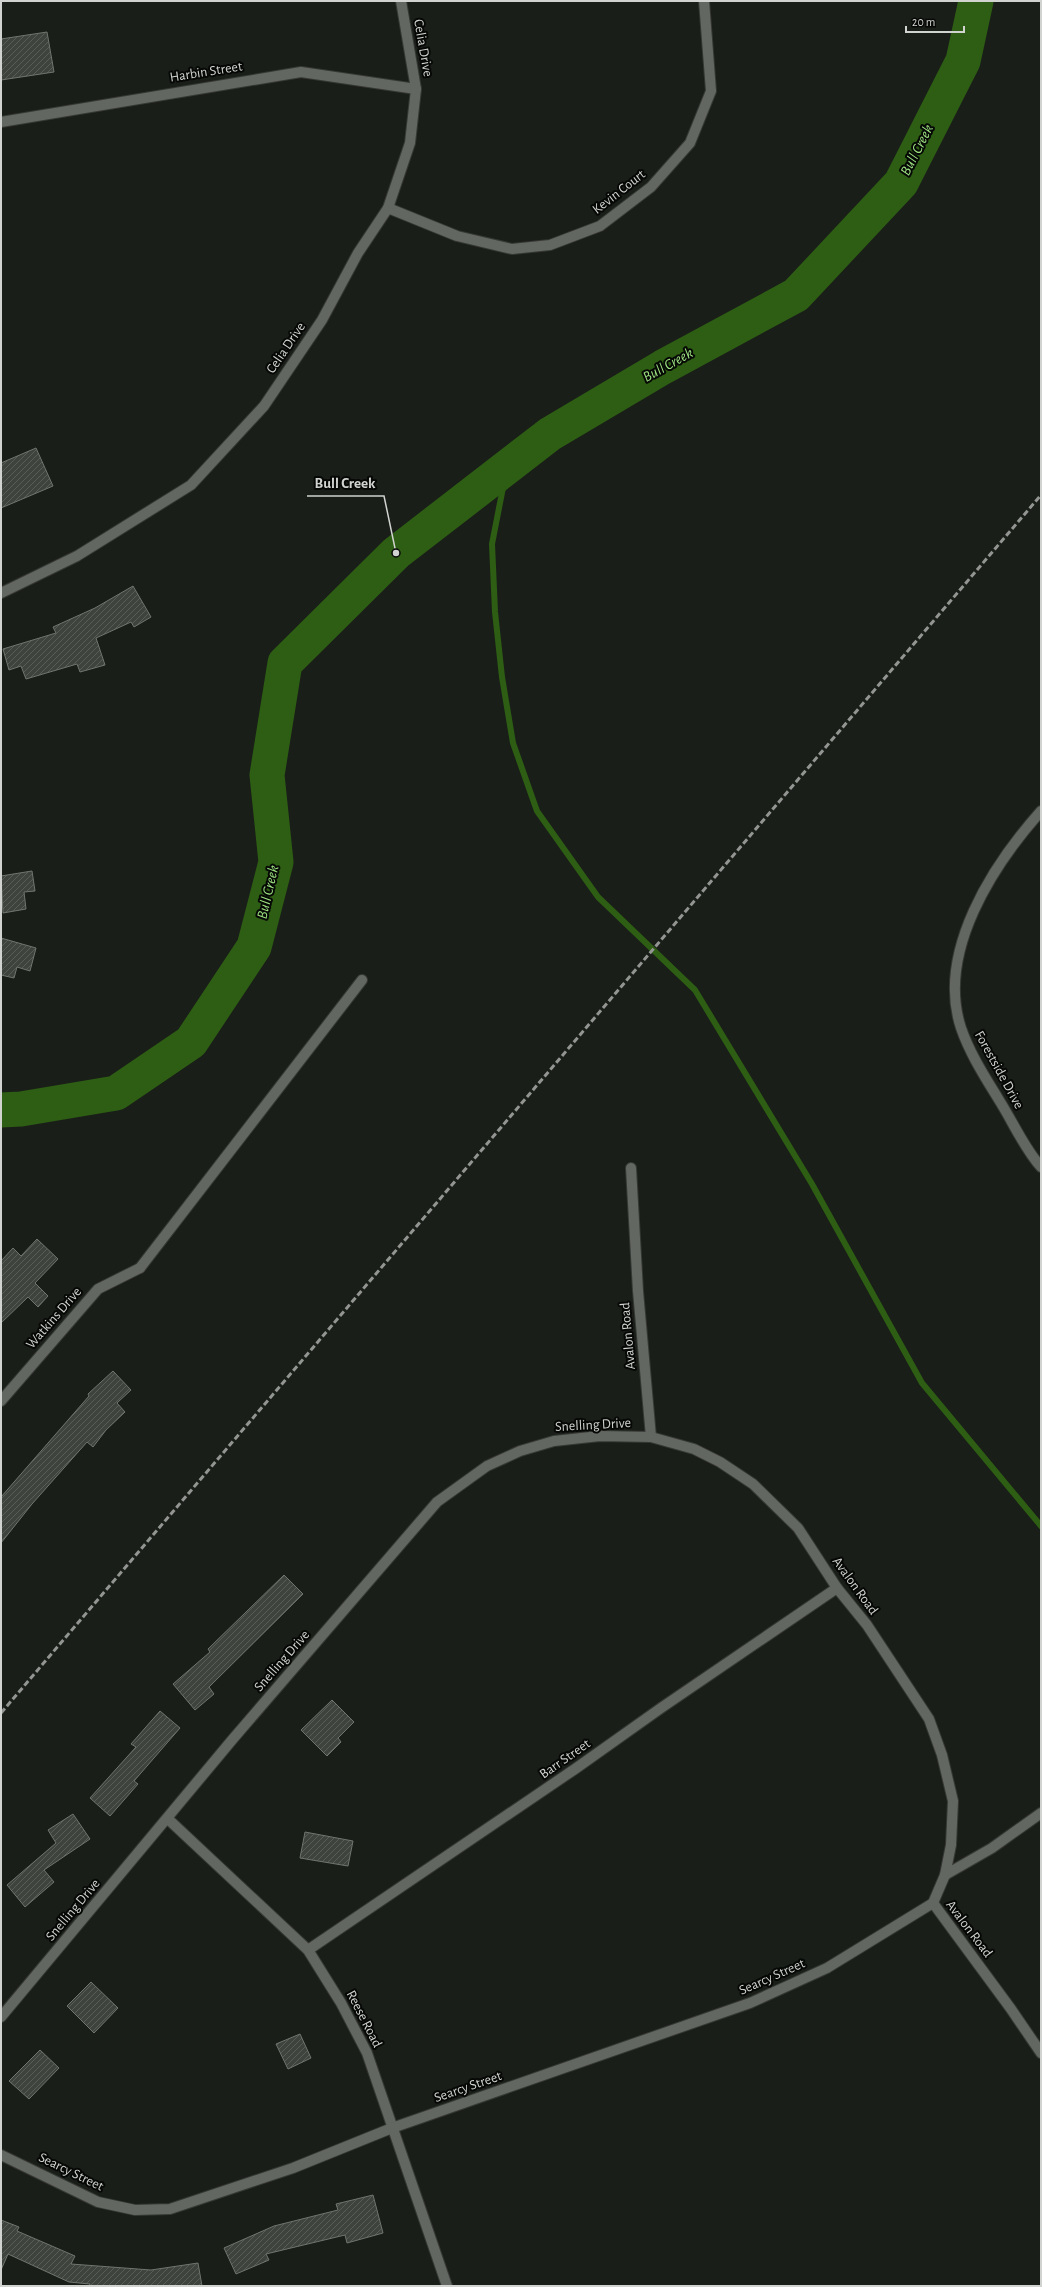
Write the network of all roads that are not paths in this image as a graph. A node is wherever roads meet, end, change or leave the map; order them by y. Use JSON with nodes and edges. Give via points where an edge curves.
{"nodes":[{"id":1,"x":400,"y":1,"type":"edge"},
{"id":2,"x":704,"y":1,"type":"edge"},
{"id":3,"x":416,"y":89,"type":"junction"},
{"id":4,"x":1,"y":122,"type":"edge"},
{"id":5,"x":388,"y":208,"type":"junction"},
{"id":6,"x":1,"y":593,"type":"edge"},
{"id":7,"x":1041,"y":811,"type":"edge"},
{"id":8,"x":362,"y":980,"type":"dead end"},
{"id":9,"x":1041,"y":1167,"type":"edge"},
{"id":10,"x":631,"y":1168,"type":"dead end"},
{"id":11,"x":1,"y":1401,"type":"edge"},
{"id":12,"x":651,"y":1437,"type":"junction"},
{"id":13,"x":837,"y":1588,"type":"junction"},
{"id":14,"x":1041,"y":1813,"type":"edge"},
{"id":15,"x":168,"y":1819,"type":"junction"},
{"id":16,"x":945,"y":1875,"type":"junction"},
{"id":17,"x":933,"y":1903,"type":"junction"},
{"id":18,"x":308,"y":1950,"type":"junction"},
{"id":19,"x":1,"y":2017,"type":"edge"},
{"id":20,"x":1041,"y":2053,"type":"edge"},
{"id":21,"x":392,"y":2128,"type":"junction"},
{"id":22,"x":1,"y":2155,"type":"edge"},
{"id":23,"x":447,"y":2286,"type":"edge"}],
"edges":[{"from":1,"to":3,"type":"street","name":"Celia Drive"},
{"from":2,"to":5,"type":"street","name":"Kevin Court","via":[[711,92],[690,142],[651,187],[600,226],[550,245],[512,249],[457,236]]},
{"from":3,"to":4,"type":"street","name":"Harbin Street","via":[[301,72]]},
{"from":3,"to":5,"type":"street","name":"Celia Drive","via":[[410,144]]},
{"from":5,"to":6,"type":"street","name":"Celia Drive","via":[[358,253],[322,320],[264,406],[191,485],[77,556]]},
{"from":7,"to":9,"type":"street","name":"Forestside Drive","via":[[1020,834],[986,886],[968,920],[958,952],[956,995],[960,1027],[971,1053]]},
{"from":8,"to":11,"type":"street","name":"Watkins Drive","via":[[140,1268],[98,1289]]},
{"from":10,"to":12,"type":"street","name":"Avalon Road","via":[[638,1291]]},
{"from":12,"to":13,"type":"street","name":"Avalon Road","via":[[694,1449],[720,1462],[753,1484],[798,1528]]},
{"from":12,"to":15,"type":"street","name":"Snelling Drive","via":[[600,1436],[554,1441],[520,1451],[486,1466],[437,1502],[232,1740]]},
{"from":13,"to":16,"type":"street","name":"Avalon Road","via":[[867,1626],[929,1718],[942,1755],[953,1801],[951,1845]]},
{"from":13,"to":18,"type":"street","name":"Barr Street"},
{"from":14,"to":16,"type":"street","via":[[992,1848]]},
{"from":15,"to":18,"type":"street","name":"Reese Road"},
{"from":15,"to":19,"type":"street","name":"Snelling Drive"},
{"from":16,"to":17,"type":"street","name":"Avalon Road"},
{"from":17,"to":20,"type":"street","name":"Avalon Road","via":[[1012,2009]]},
{"from":17,"to":21,"type":"street","name":"Searcy Street","via":[[827,1968],[750,2003]]},
{"from":18,"to":21,"type":"street","name":"Reese Road","via":[[342,2003],[367,2053]]},
{"from":21,"to":22,"type":"street","name":"Searcy Street","via":[[293,2168],[170,2209],[135,2210],[98,2202]]},
{"from":21,"to":23,"type":"street","name":"Reese Road"}]}
